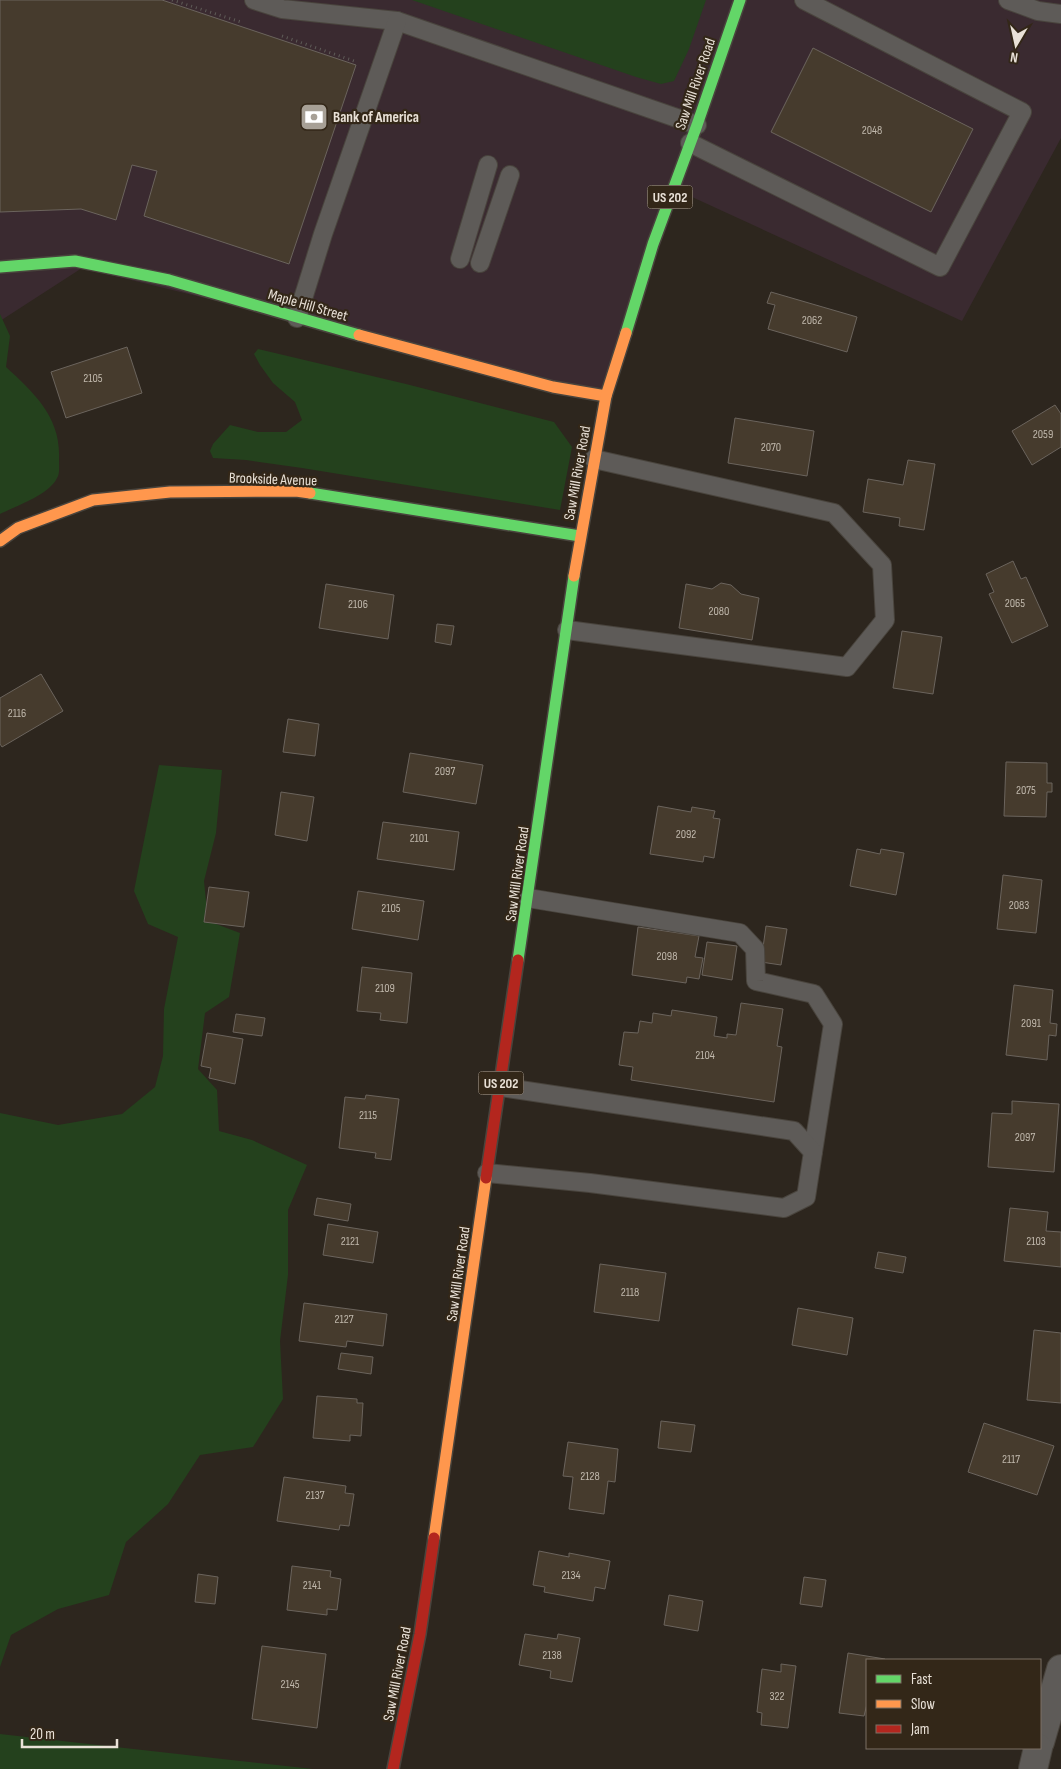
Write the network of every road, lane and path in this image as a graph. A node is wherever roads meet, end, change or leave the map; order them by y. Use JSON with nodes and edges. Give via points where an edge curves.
{"nodes":[{"id":1,"x":172,"y":0,"type":"edge"},
{"id":2,"x":254,"y":0,"type":"edge"},
{"id":3,"x":740,"y":0,"type":"edge"},
{"id":4,"x":804,"y":0,"type":"edge"},
{"id":5,"x":1008,"y":0,"type":"edge"},
{"id":6,"x":1061,"y":14,"type":"edge"},
{"id":7,"x":397,"y":21,"type":"junction"},
{"id":8,"x":245,"y":24,"type":"dead end"},
{"id":9,"x":281,"y":35,"type":"dead end"},
{"id":10,"x":359,"y":67,"type":"dead end"},
{"id":11,"x":697,"y":125,"type":"junction"},
{"id":12,"x":690,"y":143,"type":"junction"},
{"id":13,"x":488,"y":165,"type":"dead end"},
{"id":14,"x":510,"y":175,"type":"dead end"},
{"id":15,"x":460,"y":259,"type":"dead end"},
{"id":16,"x":480,"y":263,"type":"dead end"},
{"id":17,"x":0,"y":267,"type":"edge"},
{"id":18,"x":297,"y":318,"type":"junction"},
{"id":19,"x":606,"y":396,"type":"junction"},
{"id":20,"x":594,"y":459,"type":"junction"},
{"id":21,"x":580,"y":536,"type":"junction"},
{"id":22,"x":0,"y":540,"type":"edge"},
{"id":23,"x":567,"y":630,"type":"junction"},
{"id":24,"x":528,"y":898,"type":"junction"},
{"id":25,"x":501,"y":1087,"type":"junction"},
{"id":26,"x":813,"y":1152,"type":"junction"},
{"id":27,"x":487,"y":1173,"type":"junction"},
{"id":28,"x":1061,"y":1669,"type":"edge"},
{"id":29,"x":1041,"y":1739,"type":"edge"},
{"id":30,"x":1038,"y":1749,"type":"edge"},
{"id":31,"x":393,"y":1769,"type":"edge"},
{"id":32,"x":1033,"y":1769,"type":"edge"}],
"edges":[{"from":1,"to":8,"type":"path"},
{"from":2,"to":7,"type":"lane","via":[[282,9]]},
{"from":3,"to":11,"type":"main road","name":"Saw Mill River Road","number":"US 202"},
{"from":4,"to":12,"type":"lane","via":[[1022,112],[940,267]]},
{"from":5,"to":6,"type":"lane","via":[[1038,11]]},
{"from":7,"to":11,"type":"lane"},
{"from":7,"to":18,"type":"lane","via":[[322,234]]},
{"from":9,"to":10,"type":"path","via":[[354,61]]},
{"from":11,"to":12,"type":"main road","name":"Saw Mill River Road","number":"US 202"},
{"from":12,"to":19,"type":"main road","name":"Saw Mill River Road","number":"US 202","via":[[653,244]]},
{"from":13,"to":15,"type":"lane"},
{"from":14,"to":16,"type":"lane"},
{"from":17,"to":18,"type":"main road","name":"Maple Hill Street","via":[[76,261],[169,280]]},
{"from":18,"to":19,"type":"main road","name":"Maple Hill Street","via":[[553,386]]},
{"from":19,"to":20,"type":"main road","name":"Saw Mill River Road","number":"US 202"},
{"from":20,"to":21,"type":"main road","name":"Saw Mill River Road","number":"US 202"},
{"from":20,"to":23,"type":"lane","via":[[834,513],[882,565],[885,620],[847,667]]},
{"from":21,"to":22,"type":"main road","name":"Brookside Avenue","via":[[296,492],[170,492],[93,500],[18,528]]},
{"from":21,"to":23,"type":"main road","name":"Saw Mill River Road","number":"US 202"},
{"from":23,"to":24,"type":"main road","name":"Saw Mill River Road","number":"US 202"},
{"from":24,"to":25,"type":"main road","name":"Saw Mill River Road","number":"US 202"},
{"from":24,"to":26,"type":"lane","via":[[740,933],[755,949],[756,981],[814,994],[833,1024]]},
{"from":25,"to":26,"type":"lane","via":[[794,1131]]},
{"from":25,"to":27,"type":"main road","name":"Saw Mill River Road","number":"US 202"},
{"from":26,"to":27,"type":"lane","via":[[806,1198],[784,1208]]},
{"from":27,"to":31,"type":"main road","name":"Saw Mill River Road","number":"US 202","via":[[420,1634]]},
{"from":28,"to":29,"type":"street"},
{"from":30,"to":32,"type":"street"}]}
